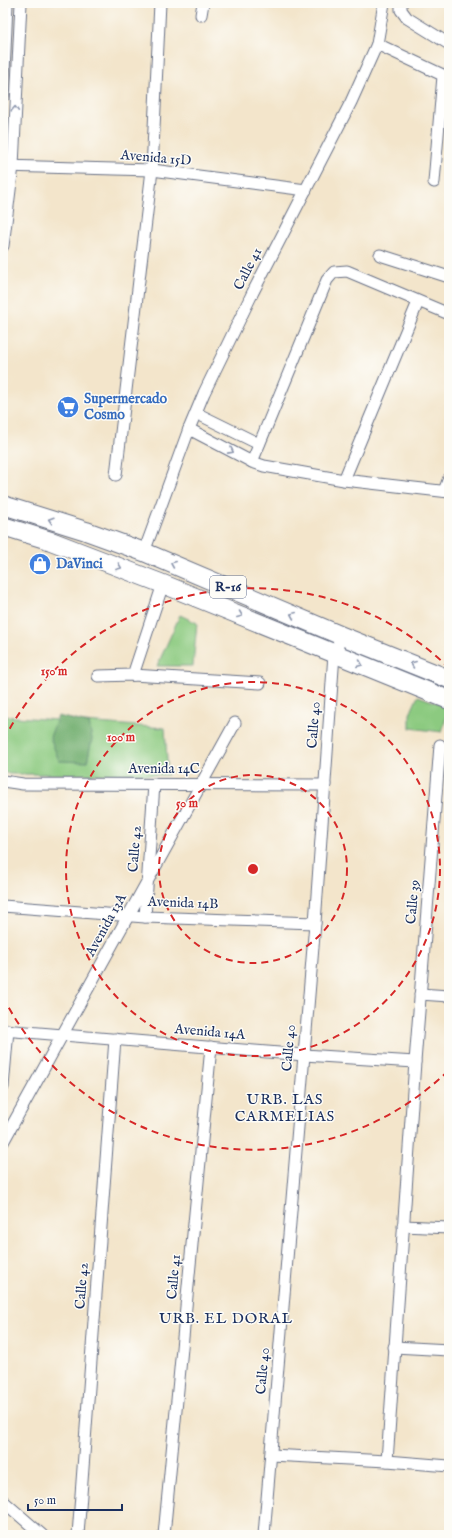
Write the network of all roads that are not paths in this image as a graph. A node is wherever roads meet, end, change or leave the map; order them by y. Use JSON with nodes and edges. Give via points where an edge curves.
{"nodes":[{"id":1,"x":7,"y":3,"type":"edge"},
{"id":2,"x":21,"y":3,"type":"edge"},
{"id":3,"x":160,"y":3,"type":"edge"},
{"id":4,"x":203,"y":3,"type":"edge"},
{"id":5,"x":384,"y":3,"type":"edge"},
{"id":6,"x":401,"y":3,"type":"edge"},
{"id":7,"x":201,"y":14,"type":"dead end"},
{"id":8,"x":377,"y":44,"type":"junction"},
{"id":9,"x":449,"y":44,"type":"edge"},
{"id":10,"x":446,"y":77,"type":"edge"},
{"id":11,"x":3,"y":96,"type":"edge"},
{"id":12,"x":8,"y":166,"type":"edge"},
{"id":13,"x":152,"y":170,"type":"junction"},
{"id":14,"x":434,"y":182,"type":"dead end"},
{"id":15,"x":306,"y":190,"type":"junction"},
{"id":16,"x":3,"y":246,"type":"edge"},
{"id":17,"x":380,"y":255,"type":"dead end"},
{"id":18,"x":449,"y":277,"type":"edge"},
{"id":19,"x":418,"y":302,"type":"junction"},
{"id":20,"x":449,"y":314,"type":"edge"},
{"id":21,"x":196,"y":413,"type":"junction"},
{"id":22,"x":189,"y":429,"type":"junction"},
{"id":23,"x":259,"y":444,"type":"junction"},
{"id":24,"x":252,"y":462,"type":"junction"},
{"id":25,"x":116,"y":475,"type":"dead end"},
{"id":26,"x":449,"y":478,"type":"edge"},
{"id":27,"x":344,"y":480,"type":"junction"},
{"id":28,"x":446,"y":492,"type":"edge"},
{"id":29,"x":3,"y":505,"type":"edge"},
{"id":30,"x":3,"y":526,"type":"edge"},
{"id":31,"x":144,"y":552,"type":"junction"},
{"id":32,"x":164,"y":584,"type":"junction"},
{"id":33,"x":342,"y":636,"type":"junction"},
{"id":34,"x":334,"y":654,"type":"junction"},
{"id":35,"x":133,"y":675,"type":"junction"},
{"id":36,"x":98,"y":676,"type":"dead end"},
{"id":37,"x":449,"y":679,"type":"edge"},
{"id":38,"x":260,"y":683,"type":"dead end"},
{"id":39,"x":449,"y":700,"type":"edge"},
{"id":40,"x":235,"y":723,"type":"dead end"},
{"id":41,"x":440,"y":745,"type":"dead end"},
{"id":42,"x":3,"y":781,"type":"edge"},
{"id":43,"x":154,"y":784,"type":"junction"},
{"id":44,"x":325,"y":785,"type":"junction"},
{"id":45,"x":3,"y":906,"type":"edge"},
{"id":46,"x":145,"y":917,"type":"junction"},
{"id":47,"x":315,"y":923,"type":"junction"},
{"id":48,"x":420,"y":994,"type":"junction"},
{"id":49,"x":449,"y":996,"type":"edge"},
{"id":50,"x":5,"y":1030,"type":"edge"},
{"id":51,"x":115,"y":1040,"type":"junction"},
{"id":52,"x":211,"y":1047,"type":"junction"},
{"id":53,"x":304,"y":1055,"type":"junction"},
{"id":54,"x":415,"y":1062,"type":"junction"},
{"id":55,"x":3,"y":1087,"type":"edge"},
{"id":56,"x":3,"y":1142,"type":"edge"},
{"id":57,"x":403,"y":1226,"type":"junction"},
{"id":58,"x":449,"y":1228,"type":"edge"},
{"id":59,"x":394,"y":1347,"type":"junction"},
{"id":60,"x":449,"y":1350,"type":"edge"},
{"id":61,"x":271,"y":1455,"type":"junction"},
{"id":62,"x":387,"y":1461,"type":"junction"},
{"id":63,"x":449,"y":1466,"type":"edge"},
{"id":64,"x":3,"y":1501,"type":"edge"},
{"id":65,"x":42,"y":1535,"type":"edge"},
{"id":66,"x":78,"y":1535,"type":"edge"},
{"id":67,"x":164,"y":1535,"type":"edge"},
{"id":68,"x":264,"y":1535,"type":"edge"}],
"edges":[{"from":1,"to":11,"type":"street"},
{"from":12,"to":2,"type":"street","one_way":true},
{"from":3,"to":13,"type":"street"},
{"from":4,"to":7,"type":"street"},
{"from":5,"to":8,"type":"street","name":"Calle 41"},
{"from":6,"to":9,"type":"street","via":[[400,10],[407,18]]},
{"from":8,"to":10,"type":"street"},
{"from":8,"to":15,"type":"street","name":"Calle 41"},
{"from":10,"to":14,"type":"street"},
{"from":12,"to":13,"type":"street","name":"Avenida 15D"},
{"from":12,"to":16,"type":"street"},
{"from":13,"to":15,"type":"street","name":"Avenida 15D"},
{"from":13,"to":25,"type":"street"},
{"from":15,"to":21,"type":"street","name":"Calle 41","via":[[253,292]]},
{"from":17,"to":18,"type":"street"},
{"from":19,"to":20,"type":"street"},
{"from":19,"to":23,"type":"street","via":[[346,271],[334,272],[327,280]]},
{"from":19,"to":27,"type":"street"},
{"from":21,"to":22,"type":"street","name":"Calle 41"},
{"from":21,"to":23,"type":"street"},
{"from":22,"to":24,"type":"street","one_way":true},
{"from":22,"to":31,"type":"street","name":"Calle 41"},
{"from":23,"to":24,"type":"street"},
{"from":24,"to":27,"type":"street"},
{"from":26,"to":28,"type":"street"},
{"from":27,"to":28,"type":"street"},
{"from":31,"to":29,"type":"main road","number":"R-16","one_way":true},
{"from":30,"to":32,"type":"main road","number":"R-16","one_way":true,"via":[[51,541]]},
{"from":33,"to":31,"type":"main road","number":"R-16","one_way":true},
{"from":32,"to":34,"type":"main road","number":"R-16","one_way":true},
{"from":32,"to":35,"type":"street"},
{"from":33,"to":34,"type":"street","name":"Calle 40"},
{"from":37,"to":33,"type":"main road","number":"R-16","one_way":true},
{"from":34,"to":39,"type":"main road","number":"R-16","one_way":true},
{"from":34,"to":44,"type":"street","name":"Calle 40"},
{"from":35,"to":36,"type":"street"},
{"from":35,"to":38,"type":"street"},
{"from":40,"to":56,"type":"street","name":"Avenida 13A"},
{"from":41,"to":48,"type":"street","name":"Calle 39"},
{"from":42,"to":43,"type":"street","name":"Avenida 14C","via":[[23,784]]},
{"from":43,"to":44,"type":"street","name":"Avenida 14C"},
{"from":43,"to":46,"type":"street","name":"Calle 42"},
{"from":44,"to":47,"type":"street","name":"Calle 40"},
{"from":45,"to":46,"type":"street","name":"Avenida 14B"},
{"from":46,"to":47,"type":"street","name":"Avenida 14B"},
{"from":47,"to":53,"type":"street","name":"Calle 40"},
{"from":48,"to":49,"type":"street"},
{"from":48,"to":54,"type":"street","name":"Calle 39"},
{"from":50,"to":51,"type":"street","name":"Avenida 14A"},
{"from":50,"to":55,"type":"street"},
{"from":51,"to":52,"type":"street","name":"Avenida 14A"},
{"from":51,"to":66,"type":"street","name":"Calle 42"},
{"from":52,"to":53,"type":"street","name":"Avenida 14A"},
{"from":52,"to":67,"type":"street","name":"Calle 41"},
{"from":53,"to":54,"type":"street","name":"Avenida 14A"},
{"from":53,"to":61,"type":"street","name":"Calle 40"},
{"from":54,"to":57,"type":"street","name":"Calle 39"},
{"from":57,"to":58,"type":"street"},
{"from":57,"to":59,"type":"street","name":"Calle 39"},
{"from":59,"to":60,"type":"street"},
{"from":59,"to":62,"type":"street","name":"Calle 39"},
{"from":61,"to":62,"type":"street"},
{"from":61,"to":68,"type":"street","name":"Calle 40"},
{"from":62,"to":63,"type":"street"},
{"from":64,"to":65,"type":"street"}]}
